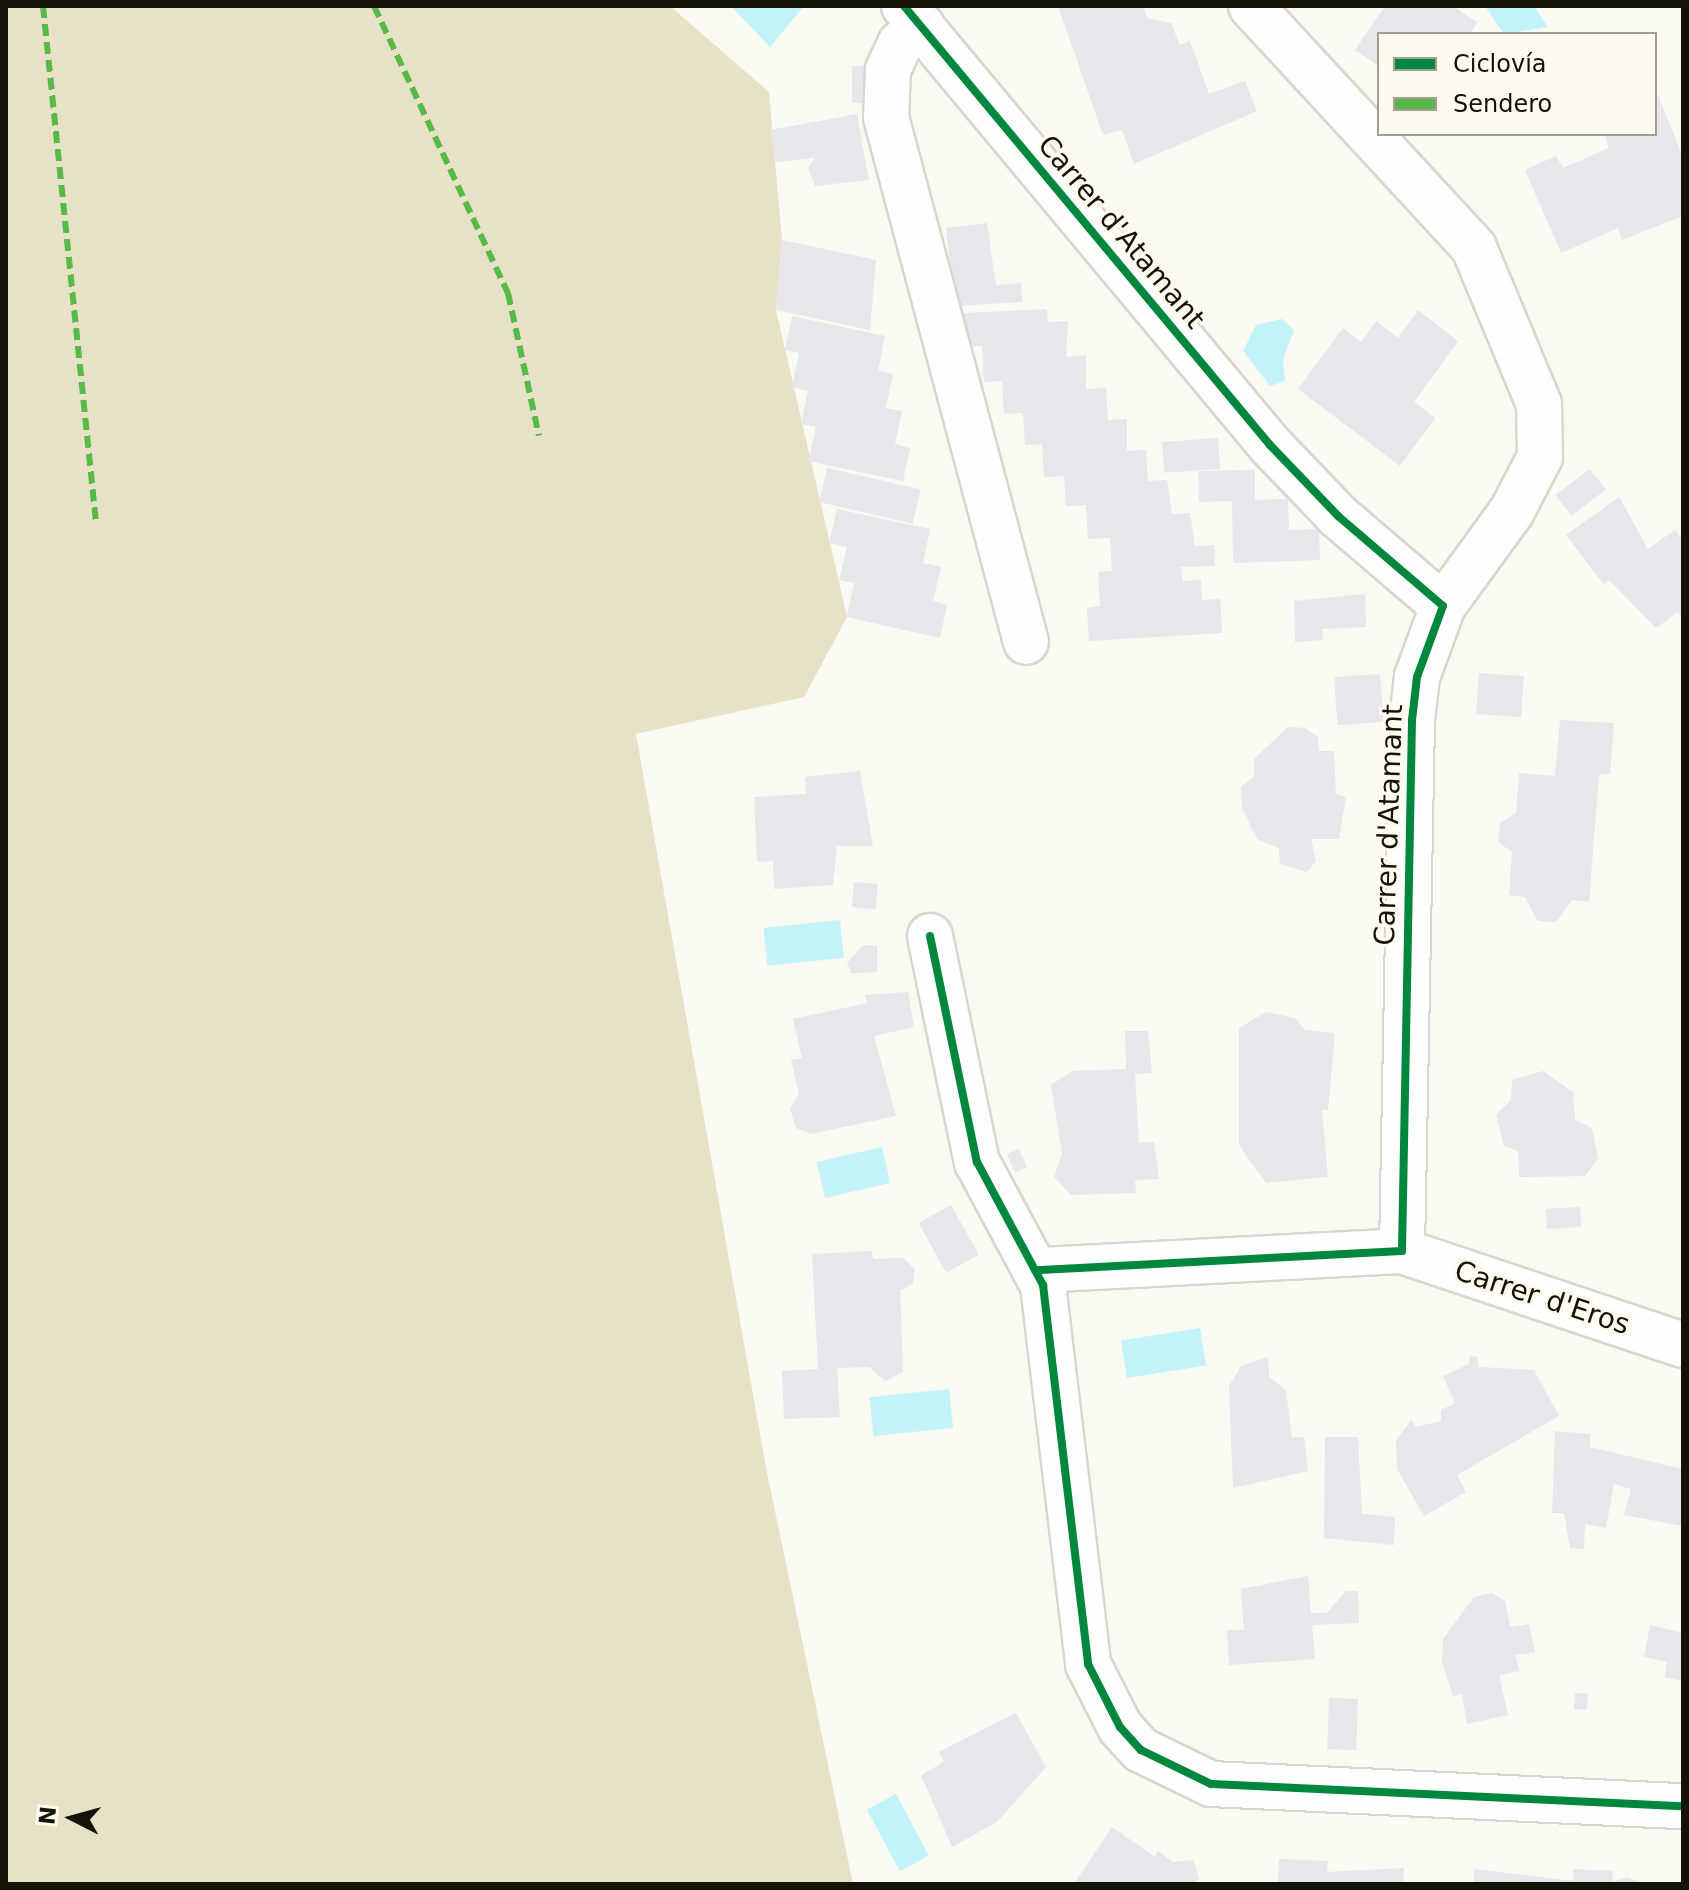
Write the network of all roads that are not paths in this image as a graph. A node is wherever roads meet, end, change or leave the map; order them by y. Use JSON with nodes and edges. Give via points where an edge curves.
{"nodes":[{"id":1,"x":1251,"y":6,"type":"edge"},
{"id":2,"x":913,"y":16,"type":"edge"},
{"id":3,"x":1443,"y":606,"type":"junction"},
{"id":4,"x":1026,"y":642,"type":"dead end"},
{"id":5,"x":930,"y":936,"type":"dead end"},
{"id":6,"x":1402,"y":1251,"type":"junction"},
{"id":7,"x":1035,"y":1270,"type":"junction"},
{"id":8,"x":1683,"y":1345,"type":"edge"},
{"id":9,"x":1683,"y":1806,"type":"edge"}],
"edges":[{"from":1,"to":3,"type":"street","via":[[1474,248],[1539,404],[1540,457],[1512,511]]},
{"from":2,"to":3,"type":"street","name":"Carrer d'Atamant","via":[[1294,472]]},
{"from":2,"to":4,"type":"street","name":"Carrer d'Atamant","via":[[888,70],[886,117]]},
{"from":3,"to":6,"type":"street","name":"Carrer d'Atamant","via":[[1417,677],[1412,720]]},
{"from":5,"to":7,"type":"street","via":[[977,1162]]},
{"from":6,"to":7,"type":"street"},
{"from":6,"to":8,"type":"street","name":"Carrer d'Eros"},
{"from":7,"to":9,"type":"street","via":[[1088,1664],[1100,1699],[1141,1750],[1211,1784]]}]}
